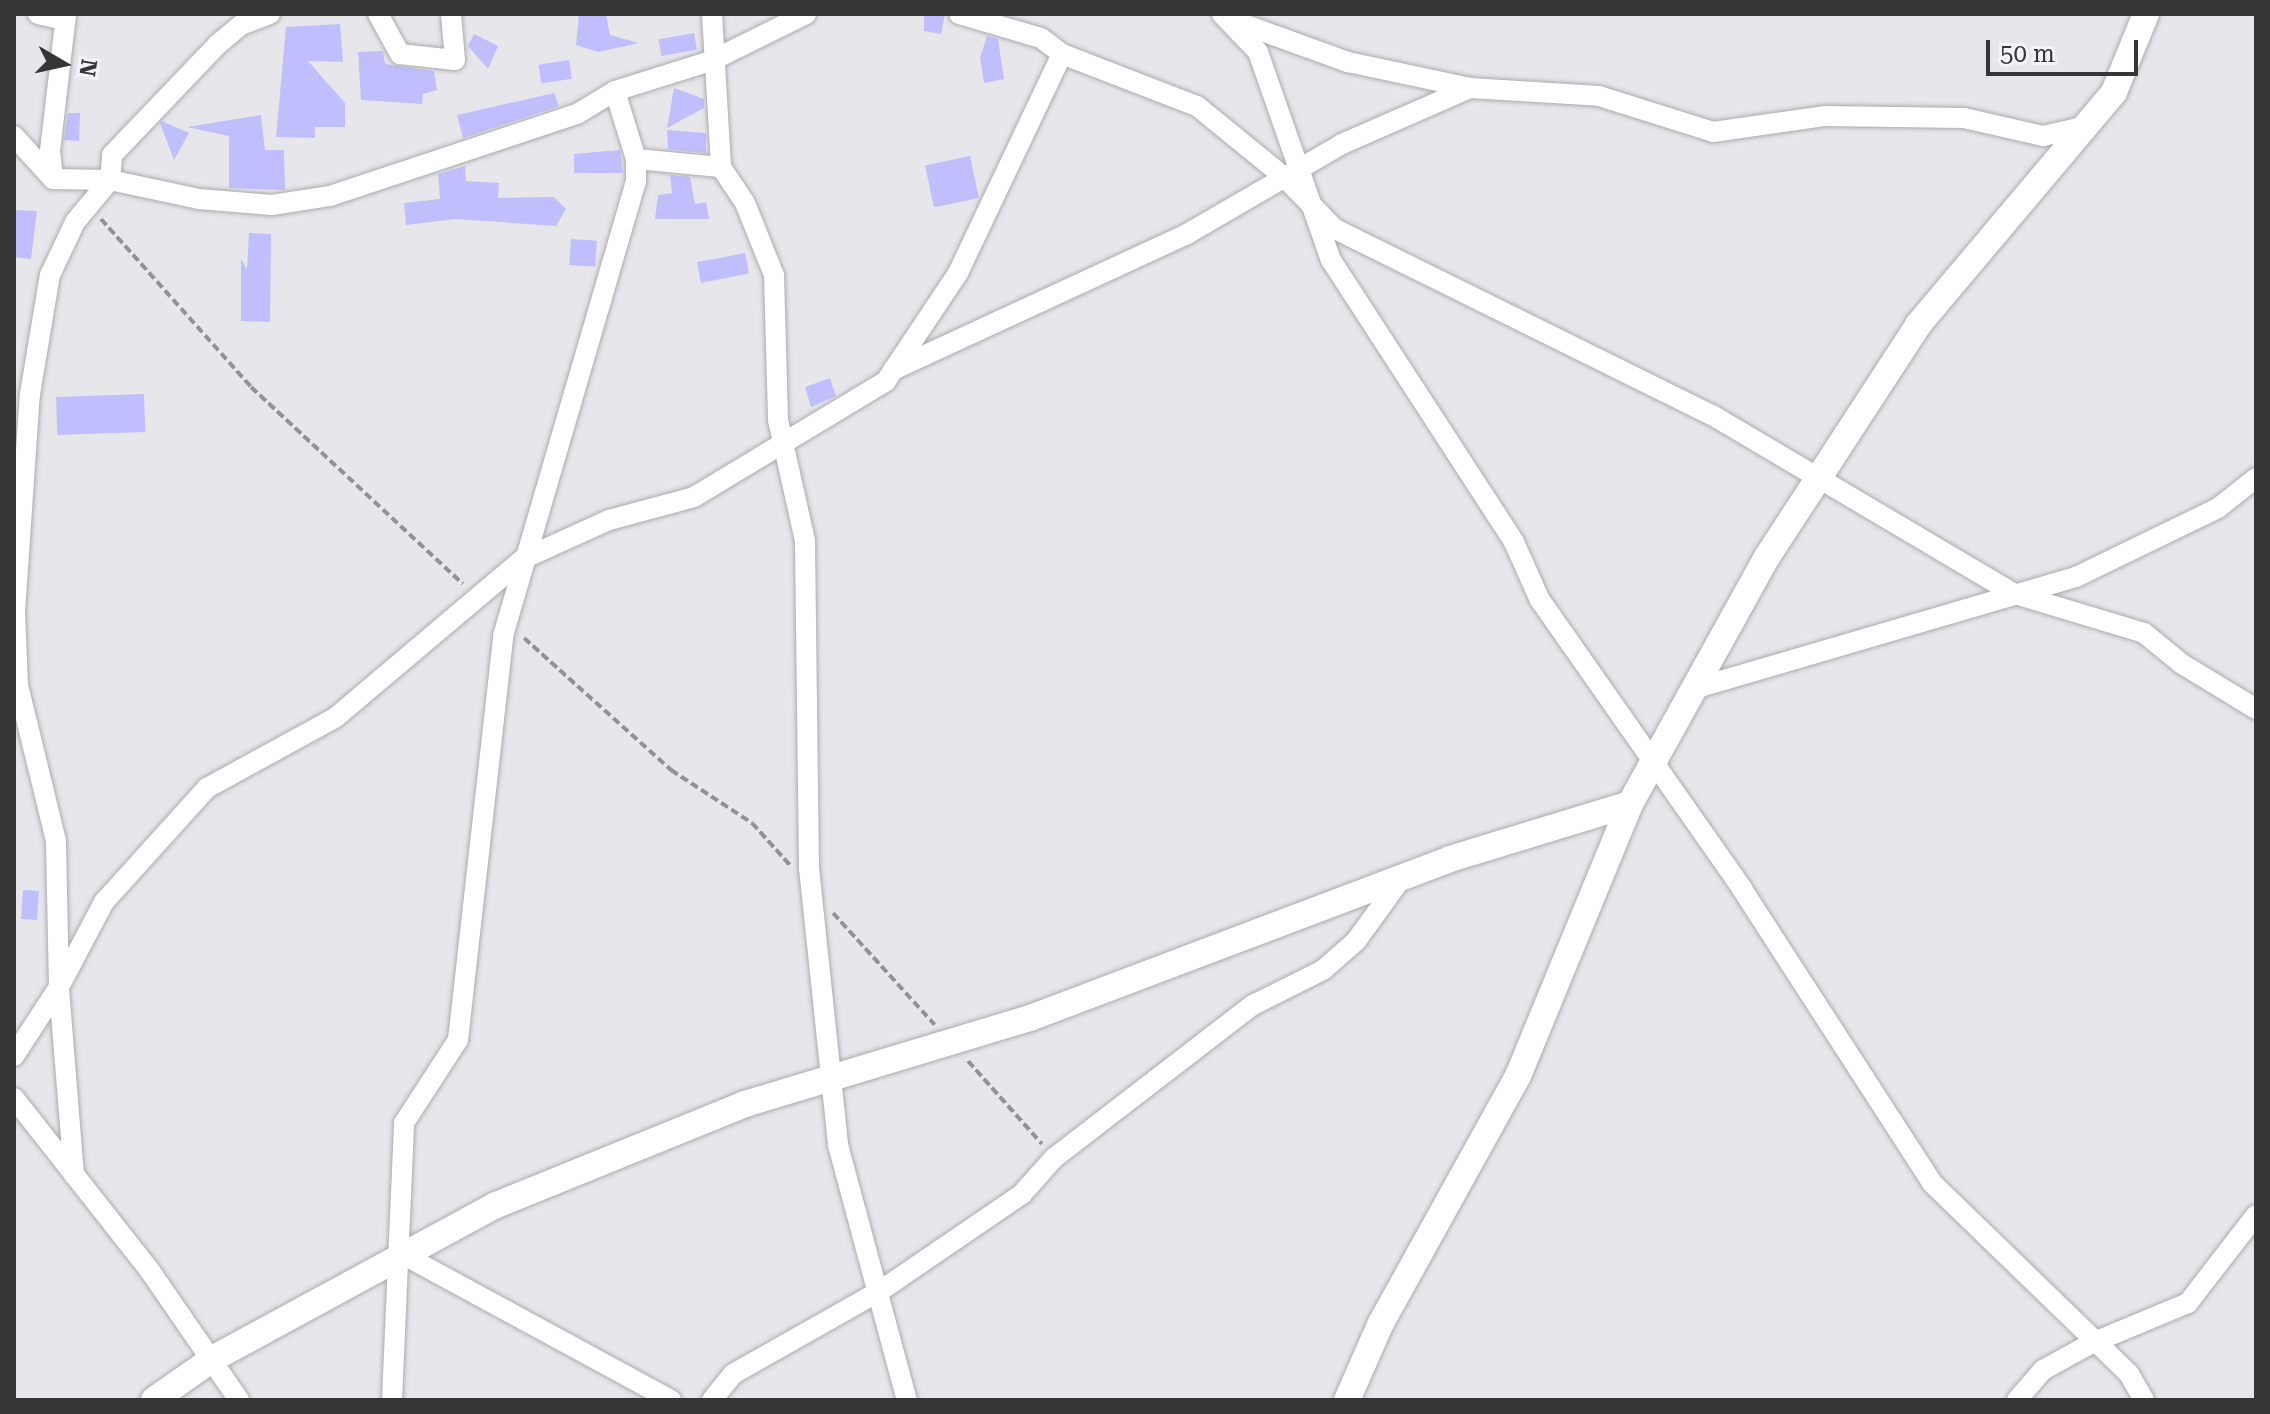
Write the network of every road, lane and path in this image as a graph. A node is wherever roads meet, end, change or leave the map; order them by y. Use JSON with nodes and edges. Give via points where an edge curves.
{"nodes":[{"id":1,"x":38,"y":14,"type":"edge"},
{"id":2,"x":270,"y":14,"type":"edge"},
{"id":3,"x":378,"y":14,"type":"edge"},
{"id":4,"x":451,"y":14,"type":"edge"},
{"id":5,"x":712,"y":14,"type":"edge"},
{"id":6,"x":806,"y":14,"type":"edge"},
{"id":7,"x":959,"y":14,"type":"edge"},
{"id":8,"x":2146,"y":14,"type":"edge"},
{"id":9,"x":1224,"y":16,"type":"edge"},
{"id":10,"x":66,"y":17,"type":"edge"},
{"id":11,"x":241,"y":20,"type":"edge"},
{"id":12,"x":1062,"y":54,"type":"junction"},
{"id":13,"x":711,"y":61,"type":"junction"},
{"id":14,"x":1470,"y":88,"type":"junction"},
{"id":15,"x":615,"y":91,"type":"junction"},
{"id":16,"x":2087,"y":126,"type":"junction"},
{"id":17,"x":14,"y":136,"type":"edge"},
{"id":18,"x":636,"y":159,"type":"junction"},
{"id":19,"x":721,"y":167,"type":"junction"},
{"id":20,"x":1293,"y":173,"type":"junction"},
{"id":21,"x":53,"y":179,"type":"junction"},
{"id":22,"x":110,"y":180,"type":"junction"},
{"id":23,"x":88,"y":204,"type":"junction"},
{"id":24,"x":1314,"y":208,"type":"junction"},
{"id":25,"x":893,"y":370,"type":"junction"},
{"id":26,"x":783,"y":447,"type":"junction"},
{"id":27,"x":1818,"y":478,"type":"junction"},
{"id":28,"x":2256,"y":478,"type":"edge"},
{"id":29,"x":523,"y":559,"type":"junction"},
{"id":30,"x":2015,"y":594,"type":"junction"},
{"id":31,"x":476,"y":595,"type":"junction"},
{"id":32,"x":507,"y":623,"type":"junction"},
{"id":33,"x":15,"y":656,"type":"edge"},
{"id":34,"x":1693,"y":689,"type":"junction"},
{"id":35,"x":2256,"y":709,"type":"edge"},
{"id":36,"x":1652,"y":764,"type":"junction"},
{"id":37,"x":1630,"y":804,"type":"junction"},
{"id":38,"x":1401,"y":879,"type":"junction"},
{"id":39,"x":810,"y":887,"type":"junction"},
{"id":40,"x":59,"y":987,"type":"junction"},
{"id":41,"x":952,"y":1043,"type":"junction"},
{"id":42,"x":14,"y":1056,"type":"edge"},
{"id":43,"x":830,"y":1079,"type":"junction"},
{"id":44,"x":14,"y":1098,"type":"edge"},
{"id":45,"x":1054,"y":1158,"type":"junction"},
{"id":46,"x":74,"y":1175,"type":"junction"},
{"id":47,"x":2256,"y":1215,"type":"edge"},
{"id":48,"x":399,"y":1255,"type":"junction"},
{"id":49,"x":876,"y":1293,"type":"junction"},
{"id":50,"x":2092,"y":1343,"type":"junction"},
{"id":51,"x":214,"y":1358,"type":"junction"},
{"id":52,"x":154,"y":1400,"type":"edge"},
{"id":53,"x":239,"y":1400,"type":"edge"},
{"id":54,"x":392,"y":1400,"type":"edge"},
{"id":55,"x":671,"y":1400,"type":"edge"},
{"id":56,"x":712,"y":1400,"type":"edge"},
{"id":57,"x":907,"y":1400,"type":"edge"},
{"id":58,"x":1347,"y":1400,"type":"edge"},
{"id":59,"x":2017,"y":1400,"type":"edge"},
{"id":60,"x":2144,"y":1400,"type":"edge"}],
"edges":[{"from":1,"to":10,"type":"street"},
{"from":2,"to":11,"type":"street"},
{"from":3,"to":4,"type":"street","via":[[400,54],[455,60]]},
{"from":5,"to":13,"type":"street"},
{"from":6,"to":13,"type":"street"},
{"from":7,"to":12,"type":"street","via":[[1041,38]]},
{"from":8,"to":16,"type":"street","via":[[2114,92]]},
{"from":9,"to":14,"type":"street","via":[[1348,62]]},
{"from":9,"to":20,"type":"street","via":[[1258,52]]},
{"from":10,"to":21,"type":"street","via":[[50,151]]},
{"from":11,"to":22,"type":"street","via":[[112,155]]},
{"from":12,"to":20,"type":"street","via":[[1197,106]]},
{"from":12,"to":25,"type":"street","via":[[958,273]]},
{"from":13,"to":15,"type":"street"},
{"from":13,"to":19,"type":"street"},
{"from":14,"to":16,"type":"street","via":[[1599,96],[1713,132],[1826,116],[1964,118],[2043,136]]},
{"from":14,"to":20,"type":"street"},
{"from":15,"to":18,"type":"street"},
{"from":15,"to":22,"type":"street","via":[[577,114],[330,196],[272,205],[216,201]]},
{"from":16,"to":27,"type":"street","via":[[1918,325]]},
{"from":17,"to":21,"type":"street"},
{"from":18,"to":19,"type":"street"},
{"from":18,"to":29,"type":"street","via":[[636,182]]},
{"from":19,"to":26,"type":"street","via":[[745,203],[774,275]]},
{"from":20,"to":24,"type":"street"},
{"from":20,"to":25,"type":"street","via":[[1187,234]]},
{"from":21,"to":22,"type":"street"},
{"from":22,"to":23,"type":"street"},
{"from":23,"to":31,"type":"path","via":[[251,387]]},
{"from":23,"to":33,"type":"street","via":[[50,275],[41,321],[18,563]]},
{"from":24,"to":27,"type":"street","via":[[1335,229],[1580,345]]},
{"from":24,"to":36,"type":"street","via":[[1331,260],[1514,542],[1540,600]]},
{"from":25,"to":26,"type":"street"},
{"from":26,"to":29,"type":"street","via":[[694,497],[609,520]]},
{"from":26,"to":39,"type":"street","via":[[805,541]]},
{"from":27,"to":30,"type":"street"},
{"from":27,"to":34,"type":"street"},
{"from":28,"to":30,"type":"street","via":[[2218,508],[2118,561]]},
{"from":29,"to":31,"type":"street"},
{"from":29,"to":32,"type":"street"},
{"from":30,"to":34,"type":"street"},
{"from":30,"to":35,"type":"street","via":[[2144,633],[2204,679]]},
{"from":31,"to":40,"type":"street","via":[[335,718],[207,788],[104,902]]},
{"from":32,"to":39,"type":"path","via":[[671,770],[752,823]]},
{"from":32,"to":48,"type":"street","via":[[470,972],[458,1040],[404,1123]]},
{"from":33,"to":40,"type":"street","via":[[56,841]]},
{"from":34,"to":36,"type":"street"},
{"from":36,"to":37,"type":"street"},
{"from":36,"to":50,"type":"street","via":[[1742,889],[1932,1183]]},
{"from":37,"to":38,"type":"street"},
{"from":37,"to":58,"type":"street","via":[[1518,1076],[1381,1323]]},
{"from":38,"to":41,"type":"street"},
{"from":38,"to":45,"type":"street","via":[[1356,941],[1323,970],[1253,1005]]},
{"from":39,"to":41,"type":"path"},
{"from":39,"to":43,"type":"street"},
{"from":40,"to":42,"type":"street"},
{"from":40,"to":46,"type":"street"},
{"from":41,"to":43,"type":"street"},
{"from":41,"to":45,"type":"path"},
{"from":43,"to":48,"type":"street","via":[[745,1104],[494,1206]]},
{"from":43,"to":49,"type":"street","via":[[838,1145]]},
{"from":44,"to":46,"type":"street"},
{"from":45,"to":49,"type":"street","via":[[1022,1194]]},
{"from":46,"to":51,"type":"street"},
{"from":47,"to":50,"type":"street","via":[[2188,1303]]},
{"from":48,"to":51,"type":"street"},
{"from":48,"to":54,"type":"street"},
{"from":48,"to":55,"type":"street"},
{"from":49,"to":56,"type":"street","via":[[733,1374]]},
{"from":49,"to":57,"type":"street"},
{"from":50,"to":59,"type":"street","via":[[2043,1370]]},
{"from":50,"to":60,"type":"street","via":[[2129,1374]]},
{"from":51,"to":52,"type":"street"},
{"from":51,"to":53,"type":"street"}]}
